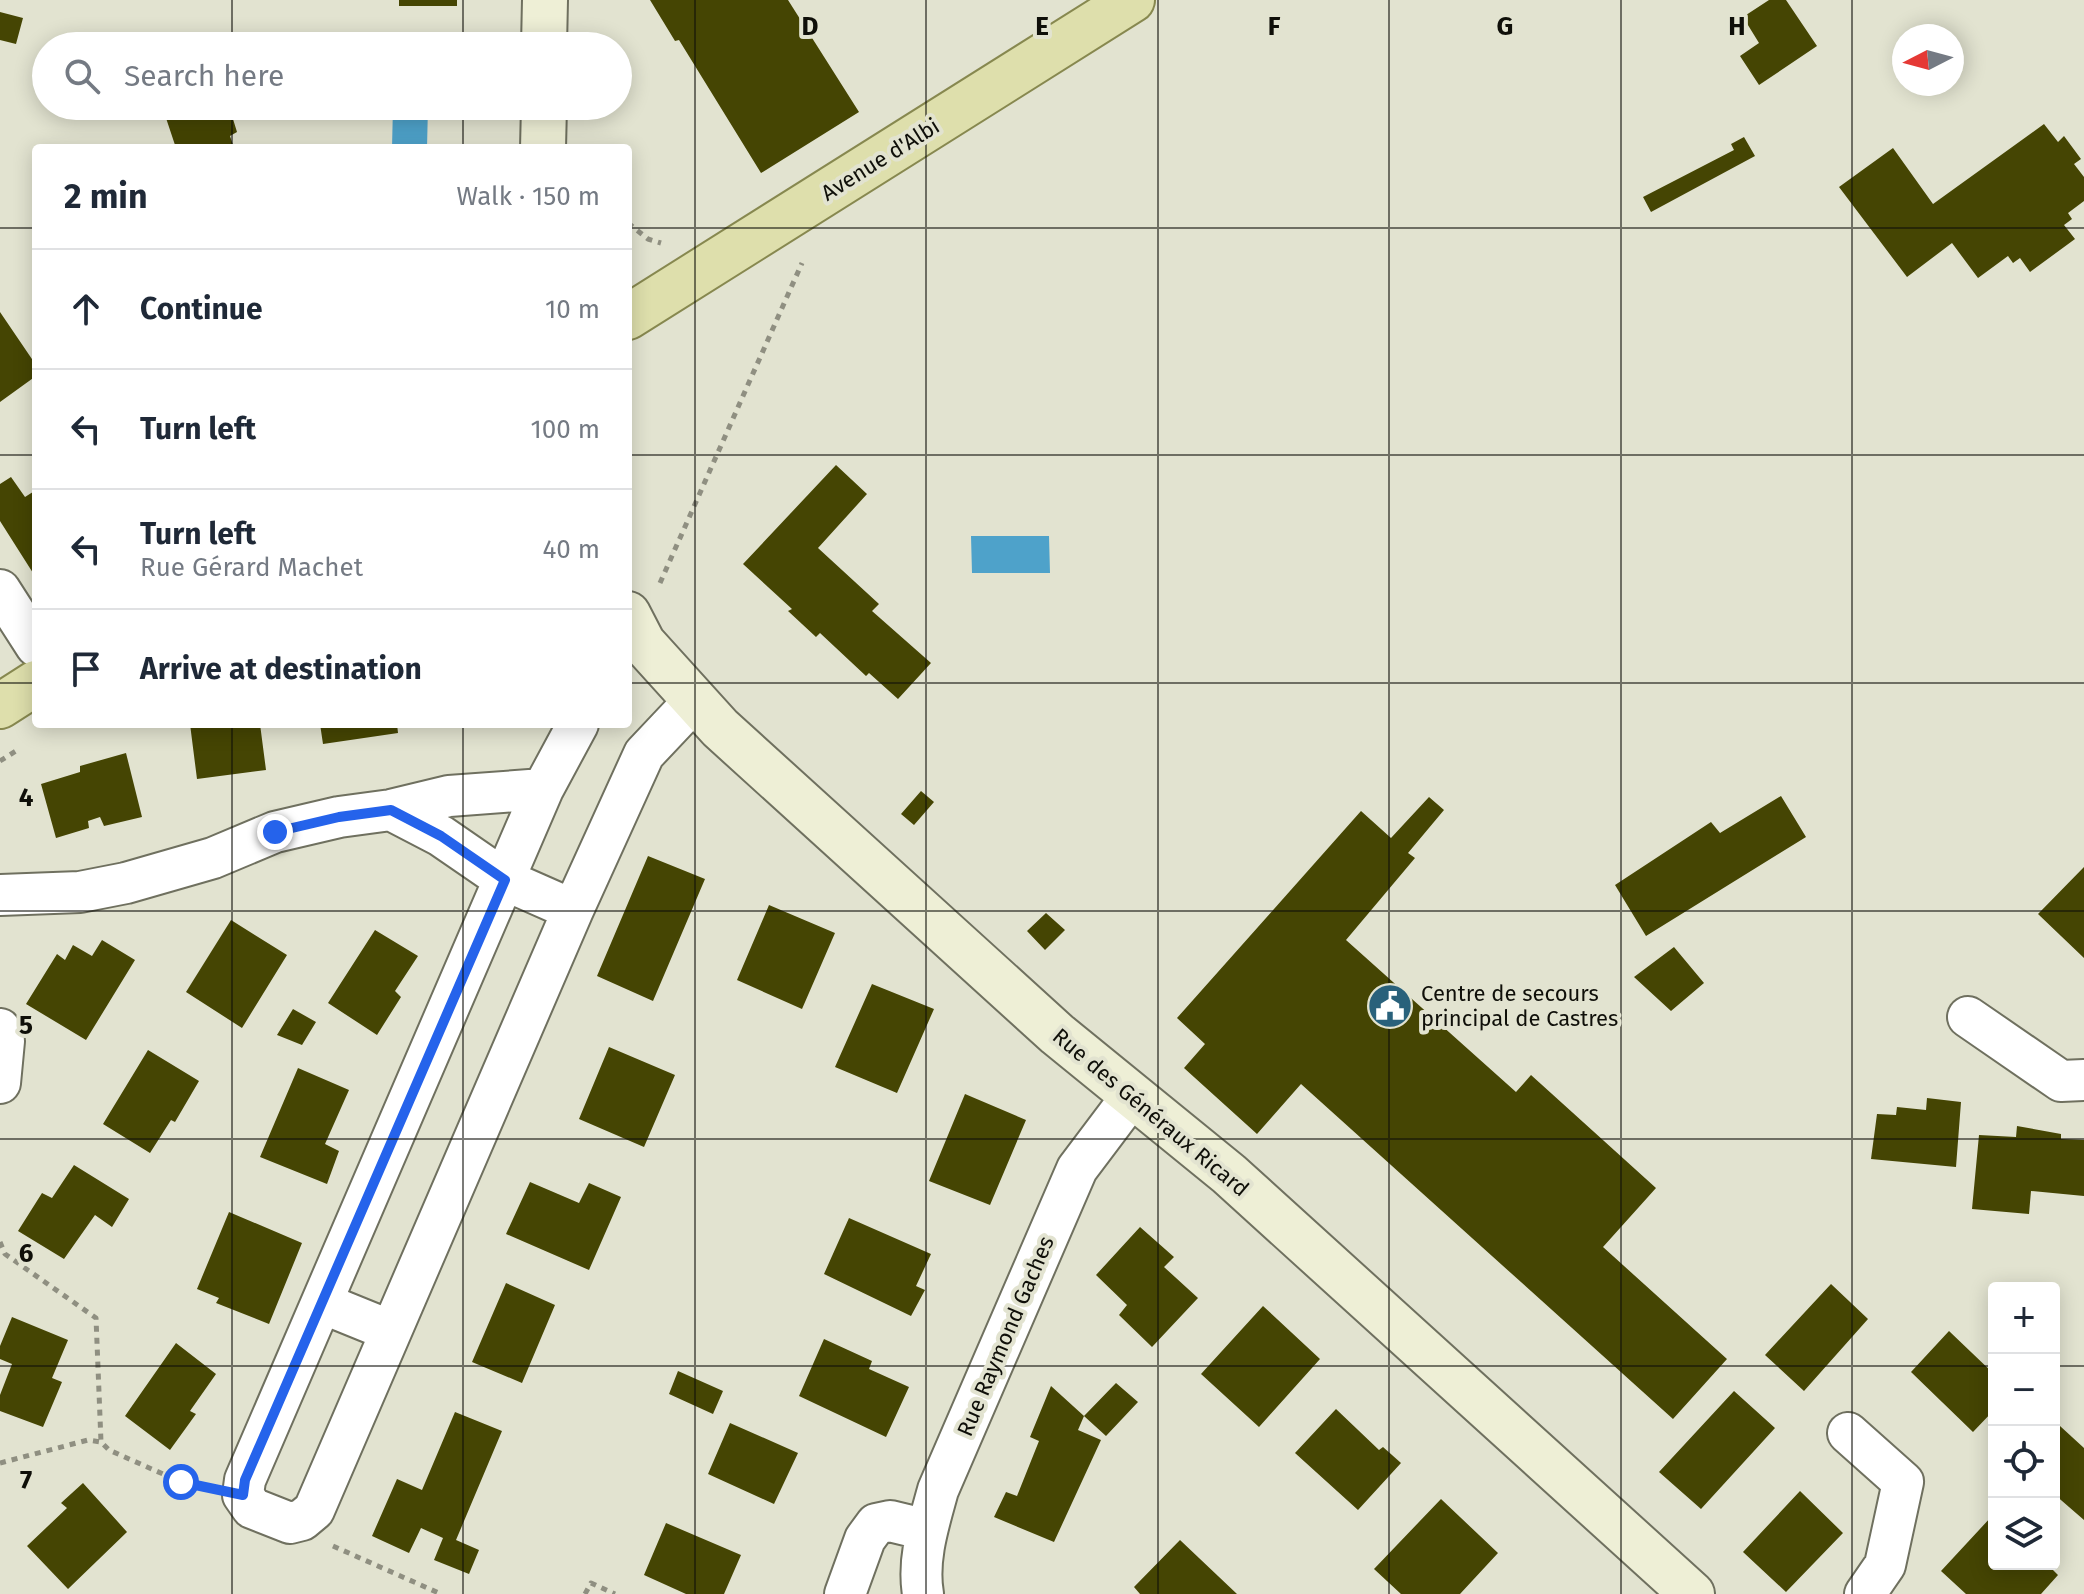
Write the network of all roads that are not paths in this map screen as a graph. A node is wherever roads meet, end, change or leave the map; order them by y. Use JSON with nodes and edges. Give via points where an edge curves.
{"nodes":[{"id":1,"x":545,"y":0,"type":"edge"},
{"id":2,"x":1132,"y":0,"type":"edge"},
{"id":3,"x":544,"y":32,"type":"edge"},
{"id":4,"x":544,"y":120,"type":"edge"},
{"id":5,"x":543,"y":144,"type":"edge"},
{"id":6,"x":632,"y":314,"type":"edge"},
{"id":7,"x":0,"y":590,"type":"edge"},
{"id":8,"x":638,"y":627,"type":"edge"},
{"id":9,"x":32,"y":640,"type":"edge"},
{"id":10,"x":32,"y":686,"type":"edge"},
{"id":11,"x":695,"y":700,"type":"junction"},
{"id":12,"x":0,"y":706,"type":"edge"},
{"id":13,"x":576,"y":728,"type":"edge"},
{"id":14,"x":543,"y":789,"type":"junction"},
{"id":15,"x":391,"y":810,"type":"junction"},
{"id":16,"x":505,"y":880,"type":"junction"},
{"id":17,"x":0,"y":895,"type":"edge"},
{"id":18,"x":573,"y":910,"type":"junction"},
{"id":19,"x":1968,"y":1017,"type":"dead end"},
{"id":20,"x":0,"y":1029,"type":"edge"},
{"id":21,"x":2084,"y":1080,"type":"edge"},
{"id":22,"x":0,"y":1083,"type":"edge"},
{"id":23,"x":1132,"y":1096,"type":"junction"},
{"id":24,"x":322,"y":1303,"type":"junction"},
{"id":25,"x":391,"y":1331,"type":"junction"},
{"id":26,"x":1848,"y":1433,"type":"dead end"},
{"id":27,"x":927,"y":1530,"type":"junction"},
{"id":28,"x":845,"y":1594,"type":"edge"},
{"id":29,"x":923,"y":1594,"type":"edge"},
{"id":30,"x":1692,"y":1594,"type":"edge"},
{"id":31,"x":1865,"y":1594,"type":"edge"}],
"edges":[{"from":1,"to":3,"type":"street"},
{"from":2,"to":6,"type":"main road","name":"Avenue d'Albi"},
{"from":4,"to":5,"type":"street"},
{"from":7,"to":9,"type":"street"},
{"from":8,"to":11,"type":"street","name":"Rue des Généraux Ricard"},
{"from":10,"to":12,"type":"main road"},
{"from":11,"to":18,"type":"street","via":[[644,754]]},
{"from":11,"to":23,"type":"street","name":"Rue des Généraux Ricard","via":[[1057,1034]]},
{"from":13,"to":14,"type":"street"},
{"from":14,"to":15,"type":"street","via":[[449,796]]},
{"from":14,"to":16,"type":"street"},
{"from":15,"to":16,"type":"street","via":[[441,836]]},
{"from":15,"to":17,"type":"street","via":[[275,832],[213,858],[126,883],[80,892]]},
{"from":16,"to":18,"type":"street"},
{"from":16,"to":24,"type":"street"},
{"from":18,"to":25,"type":"street"},
{"from":19,"to":21,"type":"street","via":[[2061,1081]]},
{"from":20,"to":22,"type":"street"},
{"from":23,"to":27,"type":"street","name":"Rue Raymond Gaches","via":[[1077,1169],[938,1490]]},
{"from":23,"to":30,"type":"street","name":"Rue des Généraux Ricard","via":[[1229,1174]]},
{"from":24,"to":25,"type":"street"},
{"from":24,"to":25,"type":"street","via":[[245,1480],[243,1495],[252,1508],[290,1523],[314,1510]]},
{"from":26,"to":31,"type":"street","via":[[1903,1482],[1885,1565]]},
{"from":27,"to":28,"type":"street","via":[[890,1521],[876,1524]]},
{"from":27,"to":29,"type":"street","name":"Rue Raymond Gaches","via":[[920,1575]]}]}
